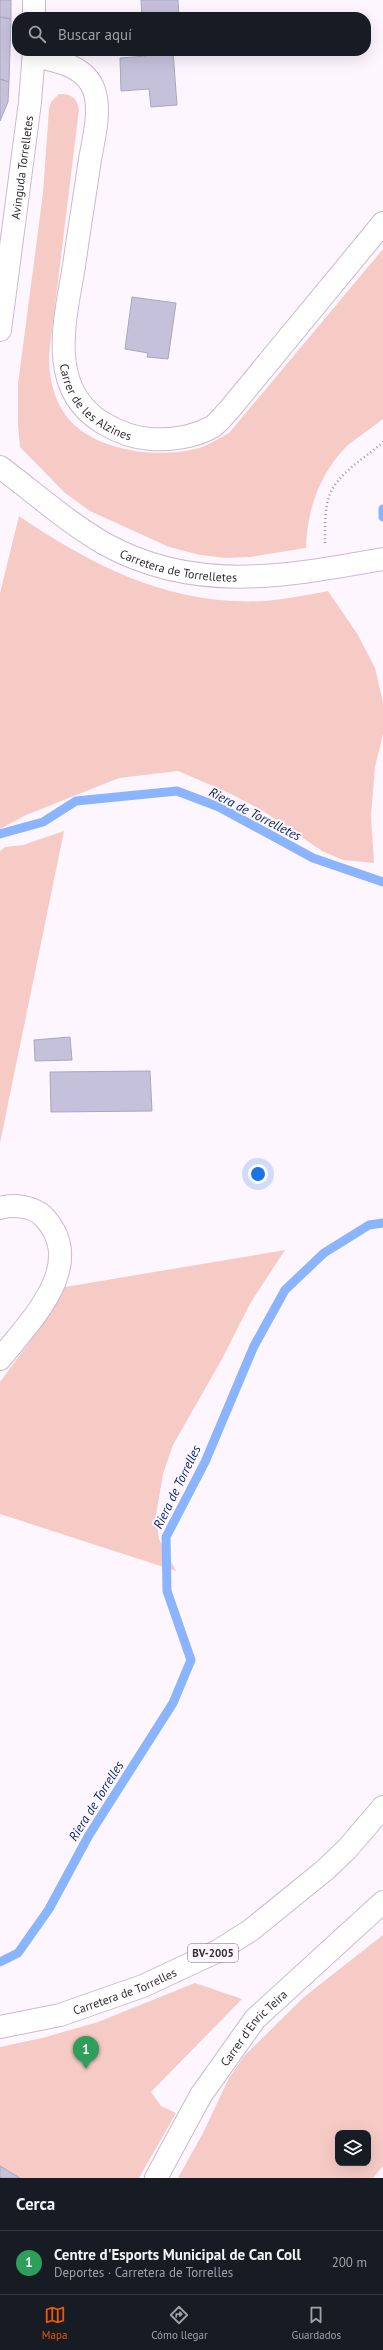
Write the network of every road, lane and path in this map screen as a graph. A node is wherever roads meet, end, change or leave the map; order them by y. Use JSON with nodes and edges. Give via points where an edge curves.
{"nodes":[{"id":1,"x":34,"y":0,"type":"edge"},
{"id":2,"x":34,"y":12,"type":"edge"},
{"id":3,"x":34,"y":56,"type":"edge"},
{"id":4,"x":40,"y":56,"type":"edge"},
{"id":5,"x":383,"y":223,"type":"edge"},
{"id":6,"x":0,"y":330,"type":"edge"},
{"id":7,"x":383,"y":442,"type":"edge"},
{"id":8,"x":0,"y":467,"type":"edge"},
{"id":9,"x":383,"y":559,"type":"edge"},
{"id":10,"x":326,"y":569,"type":"junction"},
{"id":11,"x":0,"y":1208,"type":"edge"},
{"id":12,"x":0,"y":1359,"type":"edge"},
{"id":13,"x":383,"y":1807,"type":"edge"},
{"id":14,"x":383,"y":1902,"type":"edge"},
{"id":15,"x":0,"y":2027,"type":"edge"},
{"id":16,"x":156,"y":2178,"type":"edge"}],
"edges":[{"from":1,"to":2,"type":"street"},
{"from":3,"to":6,"type":"street","name":"Avinguda Torrelletes","via":[[8,283]]},
{"from":4,"to":5,"type":"street","name":"Carrer de les Alzines","via":[[77,69],[87,78],[94,90],[94,134],[66,317],[64,358],[68,383],[77,402],[95,419],[112,429],[135,438],[157,439],[182,438],[212,426],[229,410]]},
{"from":7,"to":10,"type":"path","via":[[346,472],[332,488],[327,511]]},
{"from":8,"to":10,"type":"street","name":"Carretera de Torrelletes","via":[[76,526],[106,544],[135,558],[174,571],[216,578],[258,577]]},
{"from":9,"to":10,"type":"street","name":"Carretera de Torrelletes"},
{"from":11,"to":12,"type":"street","via":[[21,1206],[40,1214],[54,1228],[62,1261],[58,1278],[45,1299]]},
{"from":13,"to":15,"type":"street","name":"Carretera de Torrelles","number":"BV-2005","via":[[325,1870],[251,1930],[218,1951],[143,1986],[60,2015]]},
{"from":14,"to":16,"type":"street","name":"Carrer d'Enric Teira","via":[[255,2019],[201,2095]]}]}
